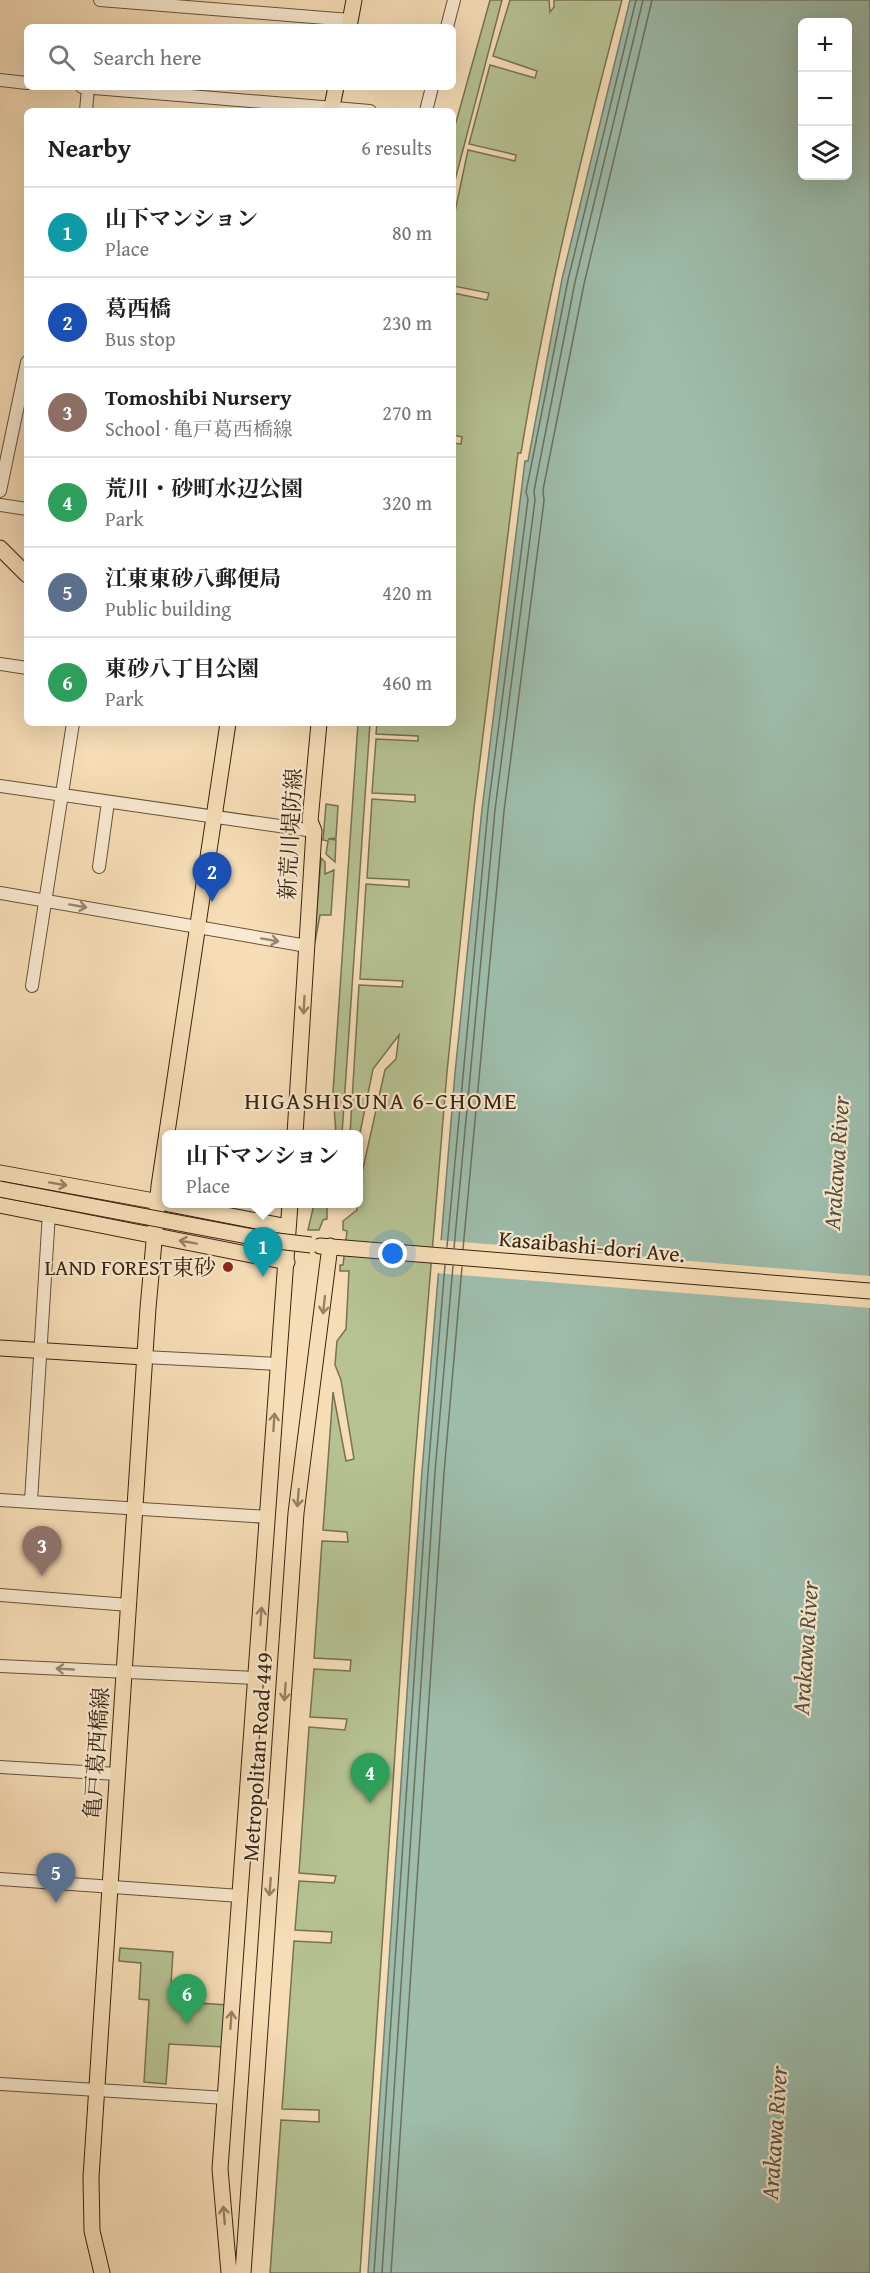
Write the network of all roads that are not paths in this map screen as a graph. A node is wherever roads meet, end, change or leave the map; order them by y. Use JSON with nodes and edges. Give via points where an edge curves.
{"nodes":[{"id":1,"x":100,"y":0,"type":"edge"},
{"id":2,"x":354,"y":0,"type":"edge"},
{"id":3,"x":454,"y":0,"type":"edge"},
{"id":4,"x":350,"y":24,"type":"edge"},
{"id":5,"x":448,"y":24,"type":"edge"},
{"id":6,"x":0,"y":80,"type":"edge"},
{"id":7,"x":24,"y":82,"type":"edge"},
{"id":8,"x":88,"y":90,"type":"edge"},
{"id":9,"x":121,"y":90,"type":"edge"},
{"id":10,"x":335,"y":90,"type":"edge"},
{"id":11,"x":431,"y":90,"type":"edge"},
{"id":12,"x":86,"y":108,"type":"edge"},
{"id":13,"x":320,"y":108,"type":"edge"},
{"id":14,"x":331,"y":108,"type":"edge"},
{"id":15,"x":427,"y":108,"type":"edge"},
{"id":16,"x":24,"y":376,"type":"edge"},
{"id":17,"x":0,"y":491,"type":"edge"},
{"id":18,"x":0,"y":505,"type":"edge"},
{"id":19,"x":24,"y":509,"type":"edge"},
{"id":20,"x":0,"y":548,"type":"edge"},
{"id":21,"x":24,"y":572,"type":"edge"},
{"id":22,"x":0,"y":664,"type":"edge"},
{"id":23,"x":24,"y":668,"type":"edge"},
{"id":24,"x":73,"y":726,"type":"edge"},
{"id":25,"x":228,"y":726,"type":"edge"},
{"id":26,"x":319,"y":726,"type":"edge"},
{"id":27,"x":0,"y":786,"type":"edge"},
{"id":28,"x":62,"y":795,"type":"junction"},
{"id":29,"x":108,"y":802,"type":"junction"},
{"id":30,"x":214,"y":817,"type":"junction"},
{"id":31,"x":314,"y":831,"type":"junction"},
{"id":32,"x":99,"y":867,"type":"dead end"},
{"id":33,"x":0,"y":893,"type":"edge"},
{"id":34,"x":45,"y":901,"type":"junction"},
{"id":35,"x":197,"y":927,"type":"junction"},
{"id":36,"x":307,"y":946,"type":"junction"},
{"id":37,"x":32,"y":986,"type":"dead end"},
{"id":38,"x":173,"y":1130,"type":"edge"},
{"id":39,"x":295,"y":1130,"type":"edge"},
{"id":40,"x":0,"y":1173,"type":"edge"},
{"id":41,"x":0,"y":1189,"type":"edge"},
{"id":42,"x":162,"y":1203,"type":"edge"},
{"id":43,"x":0,"y":1205,"type":"edge"},
{"id":44,"x":162,"y":1208,"type":"edge"},
{"id":45,"x":190,"y":1208,"type":"edge"},
{"id":46,"x":290,"y":1208,"type":"edge"},
{"id":47,"x":49,"y":1213,"type":"junction"},
{"id":48,"x":288,"y":1227,"type":"junction"},
{"id":49,"x":154,"y":1235,"type":"junction"},
{"id":50,"x":337,"y":1247,"type":"junction"},
{"id":51,"x":287,"y":1262,"type":"junction"},
{"id":52,"x":870,"y":1292,"type":"edge"},
{"id":53,"x":0,"y":1348,"type":"edge"},
{"id":54,"x":41,"y":1351,"type":"junction"},
{"id":55,"x":144,"y":1357,"type":"junction"},
{"id":56,"x":278,"y":1364,"type":"junction"},
{"id":57,"x":0,"y":1500,"type":"edge"},
{"id":58,"x":31,"y":1501,"type":"junction"},
{"id":59,"x":135,"y":1509,"type":"junction"},
{"id":60,"x":268,"y":1517,"type":"junction"},
{"id":61,"x":0,"y":1595,"type":"edge"},
{"id":62,"x":129,"y":1605,"type":"junction"},
{"id":63,"x":0,"y":1666,"type":"edge"},
{"id":64,"x":124,"y":1672,"type":"junction"},
{"id":65,"x":256,"y":1678,"type":"junction"},
{"id":66,"x":0,"y":1767,"type":"edge"},
{"id":67,"x":117,"y":1774,"type":"junction"},
{"id":68,"x":0,"y":1879,"type":"edge"},
{"id":69,"x":110,"y":1888,"type":"junction"},
{"id":70,"x":240,"y":1896,"type":"junction"},
{"id":71,"x":0,"y":2084,"type":"edge"},
{"id":72,"x":97,"y":2090,"type":"junction"},
{"id":73,"x":226,"y":2098,"type":"junction"},
{"id":74,"x":102,"y":2273,"type":"edge"},
{"id":75,"x":229,"y":2273,"type":"edge"},
{"id":76,"x":243,"y":2273,"type":"edge"}],
"edges":[{"from":1,"to":4,"type":"street"},
{"from":2,"to":4,"type":"main road"},
{"from":3,"to":5,"type":"street"},
{"from":6,"to":7,"type":"street"},
{"from":8,"to":12,"type":"street"},
{"from":9,"to":13,"type":"street"},
{"from":10,"to":14,"type":"main road"},
{"from":11,"to":15,"type":"street"},
{"from":16,"to":17,"type":"street"},
{"from":18,"to":19,"type":"street"},
{"from":20,"to":21,"type":"main road"},
{"from":22,"to":23,"type":"street"},
{"from":24,"to":28,"type":"street"},
{"from":25,"to":30,"type":"main road","name":"亀戸葛西橋線"},
{"from":26,"to":31,"type":"main road","name":"新荒川堤防線","via":[[310,821]]},
{"from":27,"to":28,"type":"street"},
{"from":28,"to":29,"type":"street"},
{"from":28,"to":34,"type":"street"},
{"from":29,"to":30,"type":"street"},
{"from":29,"to":32,"type":"street"},
{"from":30,"to":31,"type":"street"},
{"from":30,"to":35,"type":"main road","name":"亀戸葛西橋線"},
{"from":31,"to":36,"type":"main road","name":"新荒川堤防線"},
{"from":33,"to":34,"type":"street"},
{"from":34,"to":35,"type":"street","one_way":true},
{"from":34,"to":37,"type":"street"},
{"from":35,"to":36,"type":"street","one_way":true},
{"from":35,"to":38,"type":"main road","name":"亀戸葛西橋線"},
{"from":36,"to":39,"type":"main road","one_way":true},
{"from":40,"to":42,"type":"main road","one_way":true},
{"from":41,"to":50,"type":"main road","name":"Kasaibashi-dori Ave.","bridge":true,"via":[[268,1240]]},
{"from":43,"to":47,"type":"main road"},
{"from":44,"to":49,"type":"main road","name":"亀戸葛西橋線"},
{"from":45,"to":48,"type":"main road"},
{"from":46,"to":48,"type":"main road"},
{"from":47,"to":49,"type":"main road"},
{"from":47,"to":54,"type":"street"},
{"from":48,"to":51,"type":"main road"},
{"from":51,"to":49,"type":"main road","one_way":true},
{"from":49,"to":55,"type":"main road","name":"亀戸葛西橋線"},
{"from":50,"to":52,"type":"main road","name":"Kasaibashi-dori Ave."},
{"from":50,"to":76,"type":"main road","name":"Metropolitan Road 449","one_way":true,"via":[[296,1513]]},
{"from":51,"to":56,"type":"main road","name":"Metropolitan Road 449"},
{"from":53,"to":54,"type":"main road"},
{"from":54,"to":55,"type":"main road"},
{"from":54,"to":58,"type":"street"},
{"from":55,"to":56,"type":"street"},
{"from":55,"to":59,"type":"main road","name":"亀戸葛西橋線"},
{"from":60,"to":56,"type":"main road","name":"Metropolitan Road 449","one_way":true},
{"from":57,"to":58,"type":"street"},
{"from":58,"to":59,"type":"street"},
{"from":59,"to":60,"type":"street"},
{"from":59,"to":62,"type":"main road","name":"亀戸葛西橋線"},
{"from":65,"to":60,"type":"main road","name":"Metropolitan Road 449","one_way":true},
{"from":61,"to":62,"type":"street"},
{"from":62,"to":64,"type":"main road","name":"亀戸葛西橋線"},
{"from":64,"to":63,"type":"street","one_way":true},
{"from":64,"to":65,"type":"street"},
{"from":64,"to":67,"type":"main road","name":"亀戸葛西橋線"},
{"from":65,"to":70,"type":"main road","name":"Metropolitan Road 449"},
{"from":66,"to":67,"type":"street"},
{"from":67,"to":69,"type":"main road","name":"亀戸葛西橋線"},
{"from":68,"to":69,"type":"street"},
{"from":69,"to":70,"type":"street"},
{"from":69,"to":72,"type":"main road","name":"亀戸葛西橋線"},
{"from":73,"to":70,"type":"main road","name":"Metropolitan Road 449","one_way":true},
{"from":71,"to":72,"type":"street"},
{"from":72,"to":73,"type":"street"},
{"from":72,"to":74,"type":"main road","name":"亀戸葛西橋線","via":[[91,2203],[92,2231]]},
{"from":75,"to":73,"type":"main road","name":"Metropolitan Road 449","one_way":true,"via":[[220,2169]]}]}
